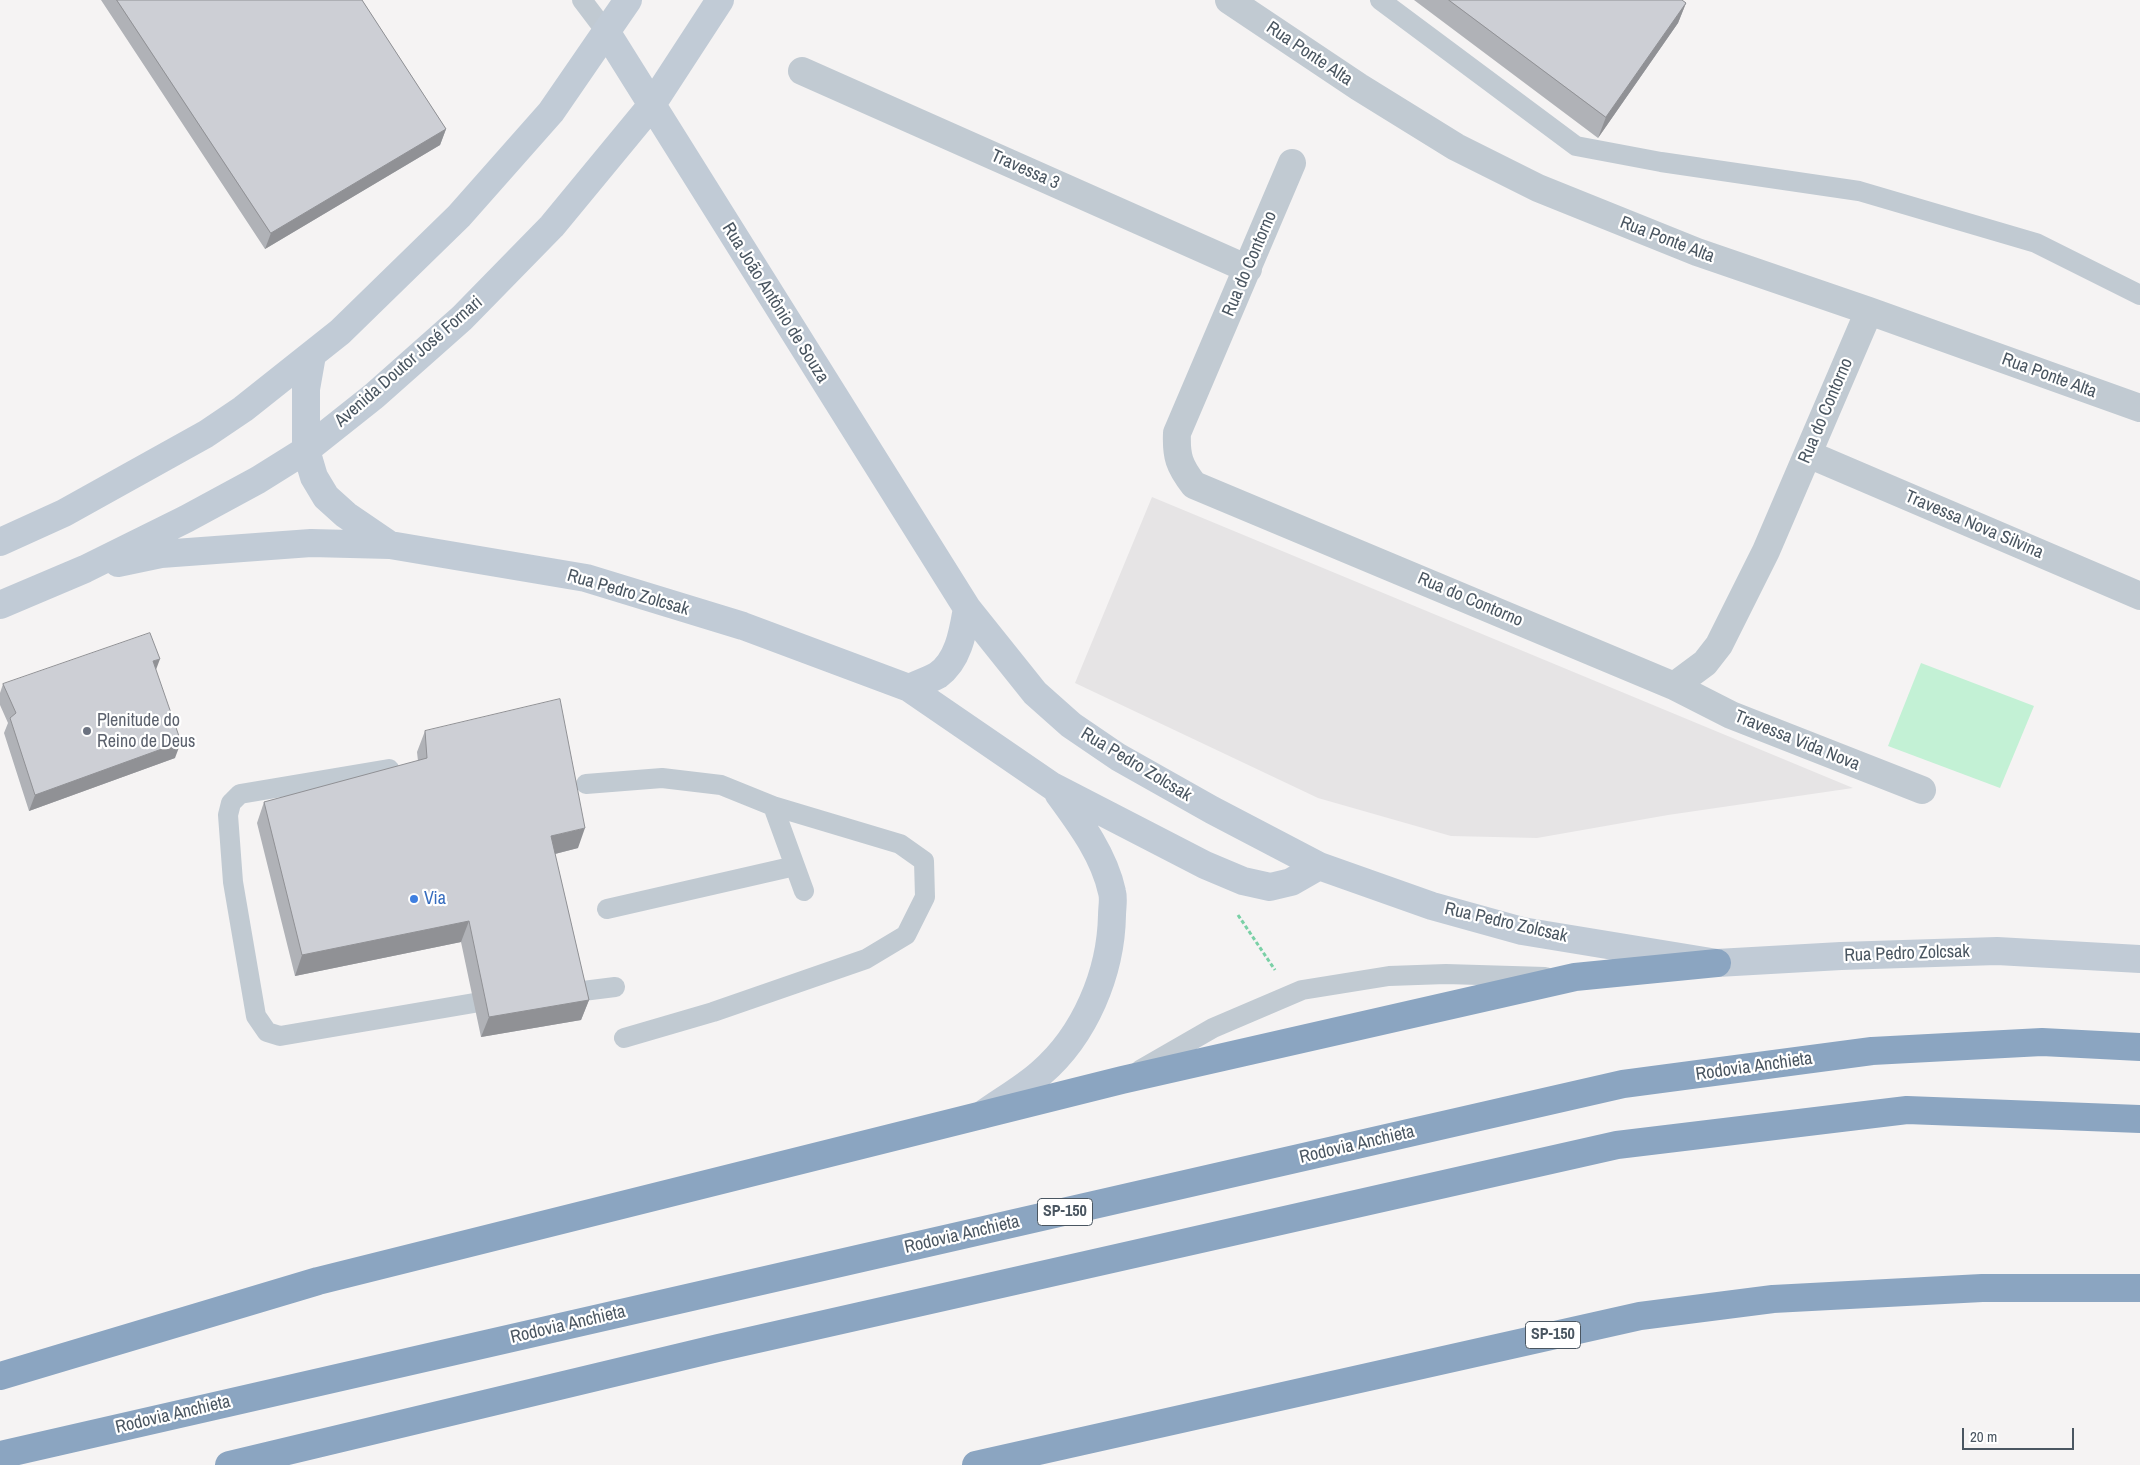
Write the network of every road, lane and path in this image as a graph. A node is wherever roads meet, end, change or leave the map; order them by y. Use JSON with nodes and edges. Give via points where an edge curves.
{"nodes":[{"id":1,"x":582,"y":0,"type":"edge"},
{"id":2,"x":628,"y":0,"type":"edge"},
{"id":3,"x":720,"y":0,"type":"edge"},
{"id":4,"x":1229,"y":0,"type":"edge"},
{"id":5,"x":1380,"y":0,"type":"edge"},
{"id":6,"x":607,"y":33,"type":"junction"},
{"id":7,"x":802,"y":70,"type":"dead end"},
{"id":8,"x":651,"y":106,"type":"junction"},
{"id":9,"x":1292,"y":163,"type":"dead end"},
{"id":10,"x":1248,"y":269,"type":"junction"},
{"id":11,"x":2140,"y":295,"type":"edge"},
{"id":12,"x":1869,"y":311,"type":"junction"},
{"id":13,"x":312,"y":355,"type":"junction"},
{"id":14,"x":2140,"y":408,"type":"edge"},
{"id":15,"x":306,"y":450,"type":"junction"},
{"id":16,"x":1808,"y":454,"type":"junction"},
{"id":17,"x":0,"y":542,"type":"edge"},
{"id":18,"x":390,"y":545,"type":"junction"},
{"id":19,"x":84,"y":569,"type":"junction"},
{"id":20,"x":2140,"y":596,"type":"edge"},
{"id":21,"x":0,"y":605,"type":"edge"},
{"id":22,"x":967,"y":608,"type":"junction"},
{"id":23,"x":1674,"y":686,"type":"junction"},
{"id":24,"x":909,"y":688,"type":"junction"},
{"id":25,"x":389,"y":769,"type":"edge"},
{"id":26,"x":586,"y":784,"type":"dead end"},
{"id":27,"x":1052,"y":786,"type":"junction"},
{"id":28,"x":1922,"y":790,"type":"dead end"},
{"id":29,"x":773,"y":806,"type":"junction"},
{"id":30,"x":795,"y":866,"type":"junction"},
{"id":31,"x":1319,"y":866,"type":"junction"},
{"id":32,"x":804,"y":891,"type":"dead end"},
{"id":33,"x":606,"y":909,"type":"dead end"},
{"id":34,"x":1237,"y":914,"type":"dead end"},
{"id":35,"x":2140,"y":958,"type":"edge"},
{"id":36,"x":1717,"y":963,"type":"junction"},
{"id":37,"x":1575,"y":977,"type":"junction"},
{"id":38,"x":615,"y":987,"type":"dead end"},
{"id":39,"x":574,"y":992,"type":"edge"},
{"id":40,"x":1291,"y":994,"type":"junction"},
{"id":41,"x":474,"y":1003,"type":"dead end"},
{"id":42,"x":624,"y":1038,"type":"dead end"},
{"id":43,"x":2140,"y":1047,"type":"edge"},
{"id":44,"x":1122,"y":1080,"type":"junction"},
{"id":45,"x":981,"y":1116,"type":"junction"},
{"id":46,"x":2140,"y":1119,"type":"edge"},
{"id":47,"x":2140,"y":1288,"type":"edge"},
{"id":48,"x":0,"y":1376,"type":"edge"},
{"id":49,"x":0,"y":1455,"type":"edge"},
{"id":50,"x":229,"y":1465,"type":"edge"},
{"id":51,"x":976,"y":1465,"type":"edge"}],
"edges":[{"from":1,"to":6,"type":"lane","name":"Rua João Antônio de Souza"},
{"from":2,"to":6,"type":"main road"},
{"from":3,"to":8,"type":"main road","name":"Avenida Doutor José Fornari"},
{"from":4,"to":12,"type":"street","name":"Rua Ponte Alta","via":[[1456,147],[1538,188],[1696,252]]},
{"from":5,"to":11,"type":"lane","via":[[1576,146],[1859,191],[2036,243]]},
{"from":6,"to":8,"type":"main road","name":"Rua João Antônio de Souza"},
{"from":6,"to":13,"type":"main road","via":[[551,112],[459,216],[340,332]]},
{"from":7,"to":10,"type":"street","name":"Travessa 3"},
{"from":8,"to":15,"type":"main road","name":"Avenida Doutor José Fornari","via":[[552,226],[462,318],[374,396]]},
{"from":8,"to":22,"type":"main road","name":"Rua João Antônio de Souza"},
{"from":9,"to":10,"type":"street","name":"Rua do Contorno"},
{"from":10,"to":23,"type":"street","name":"Rua do Contorno","via":[[1177,433],[1176,450],[1182,469],[1194,485]]},
{"from":12,"to":14,"type":"street","name":"Rua Ponte Alta"},
{"from":12,"to":16,"type":"street","name":"Rua do Contorno"},
{"from":13,"to":15,"type":"main road","name":"Rua Pedro Zolcsak","via":[[306,390]]},
{"from":13,"to":17,"type":"main road","via":[[206,434],[64,513]]},
{"from":15,"to":18,"type":"main road","name":"Rua Pedro Zolcsak","via":[[314,477],[326,497]]},
{"from":15,"to":19,"type":"main road","name":"Avenida Doutor José Fornari","via":[[238,491]]},
{"from":16,"to":20,"type":"street","name":"Travessa Nova Silvina"},
{"from":16,"to":23,"type":"street","name":"Rua do Contorno","via":[[1766,552],[1719,645],[1705,663]]},
{"from":18,"to":19,"type":"main road","via":[[310,543],[252,546],[161,554]]},
{"from":18,"to":24,"type":"main road","name":"Rua Pedro Zolcsak","via":[[586,578],[744,626]]},
{"from":19,"to":21,"type":"main road","name":"Avenida Doutor José Fornari"},
{"from":22,"to":24,"type":"main road","via":[[962,638],[953,658],[938,674]]},
{"from":22,"to":31,"type":"main road","name":"Rua Pedro Zolcsak","via":[[1035,693],[1071,725],[1154,778]]},
{"from":23,"to":28,"type":"street","name":"Travessa Vida Nova","via":[[1731,715]]},
{"from":24,"to":27,"type":"main road","name":"Rua Pedro Zolcsak"},
{"from":25,"to":41,"type":"lane","via":[[240,794],[231,803],[228,815],[233,882],[256,1016],[267,1032],[280,1036]]},
{"from":26,"to":29,"type":"lane","via":[[662,778],[721,785]]},
{"from":27,"to":31,"type":"main road","via":[[1205,866],[1243,880],[1270,887],[1291,882]]},
{"from":27,"to":45,"type":"main road","via":[[1083,826],[1101,861],[1113,893],[1112,937],[1090,1008],[1066,1046],[1041,1073]]},
{"from":29,"to":30,"type":"lane"},
{"from":29,"to":42,"type":"lane","via":[[900,844],[924,861],[925,897],[906,935],[866,959],[713,1012]]},
{"from":30,"to":32,"type":"lane"},
{"from":30,"to":33,"type":"lane"},
{"from":31,"to":36,"type":"main road","name":"Rua Pedro Zolcsak","via":[[1432,906],[1522,931]]},
{"from":34,"to":40,"type":"path"},
{"from":35,"to":36,"type":"main road","name":"Rua Pedro Zolcsak","via":[[1997,951]]},
{"from":36,"to":37,"type":"highway"},
{"from":37,"to":40,"type":"lane","via":[[1389,976]]},
{"from":37,"to":44,"type":"highway"},
{"from":38,"to":39,"type":"lane"},
{"from":40,"to":44,"type":"lane","via":[[1213,1028]]},
{"from":43,"to":49,"type":"highway","name":"Rodovia Anchieta","number":"SP-150","via":[[2042,1042],[1872,1051],[1622,1084]]},
{"from":44,"to":45,"type":"highway"},
{"from":45,"to":48,"type":"highway","via":[[318,1281]]},
{"from":46,"to":50,"type":"highway","via":[[1907,1110],[1617,1145],[718,1348]]},
{"from":47,"to":51,"type":"highway","number":"SP-150","via":[[1982,1288],[1773,1299],[1640,1316]]}]}
